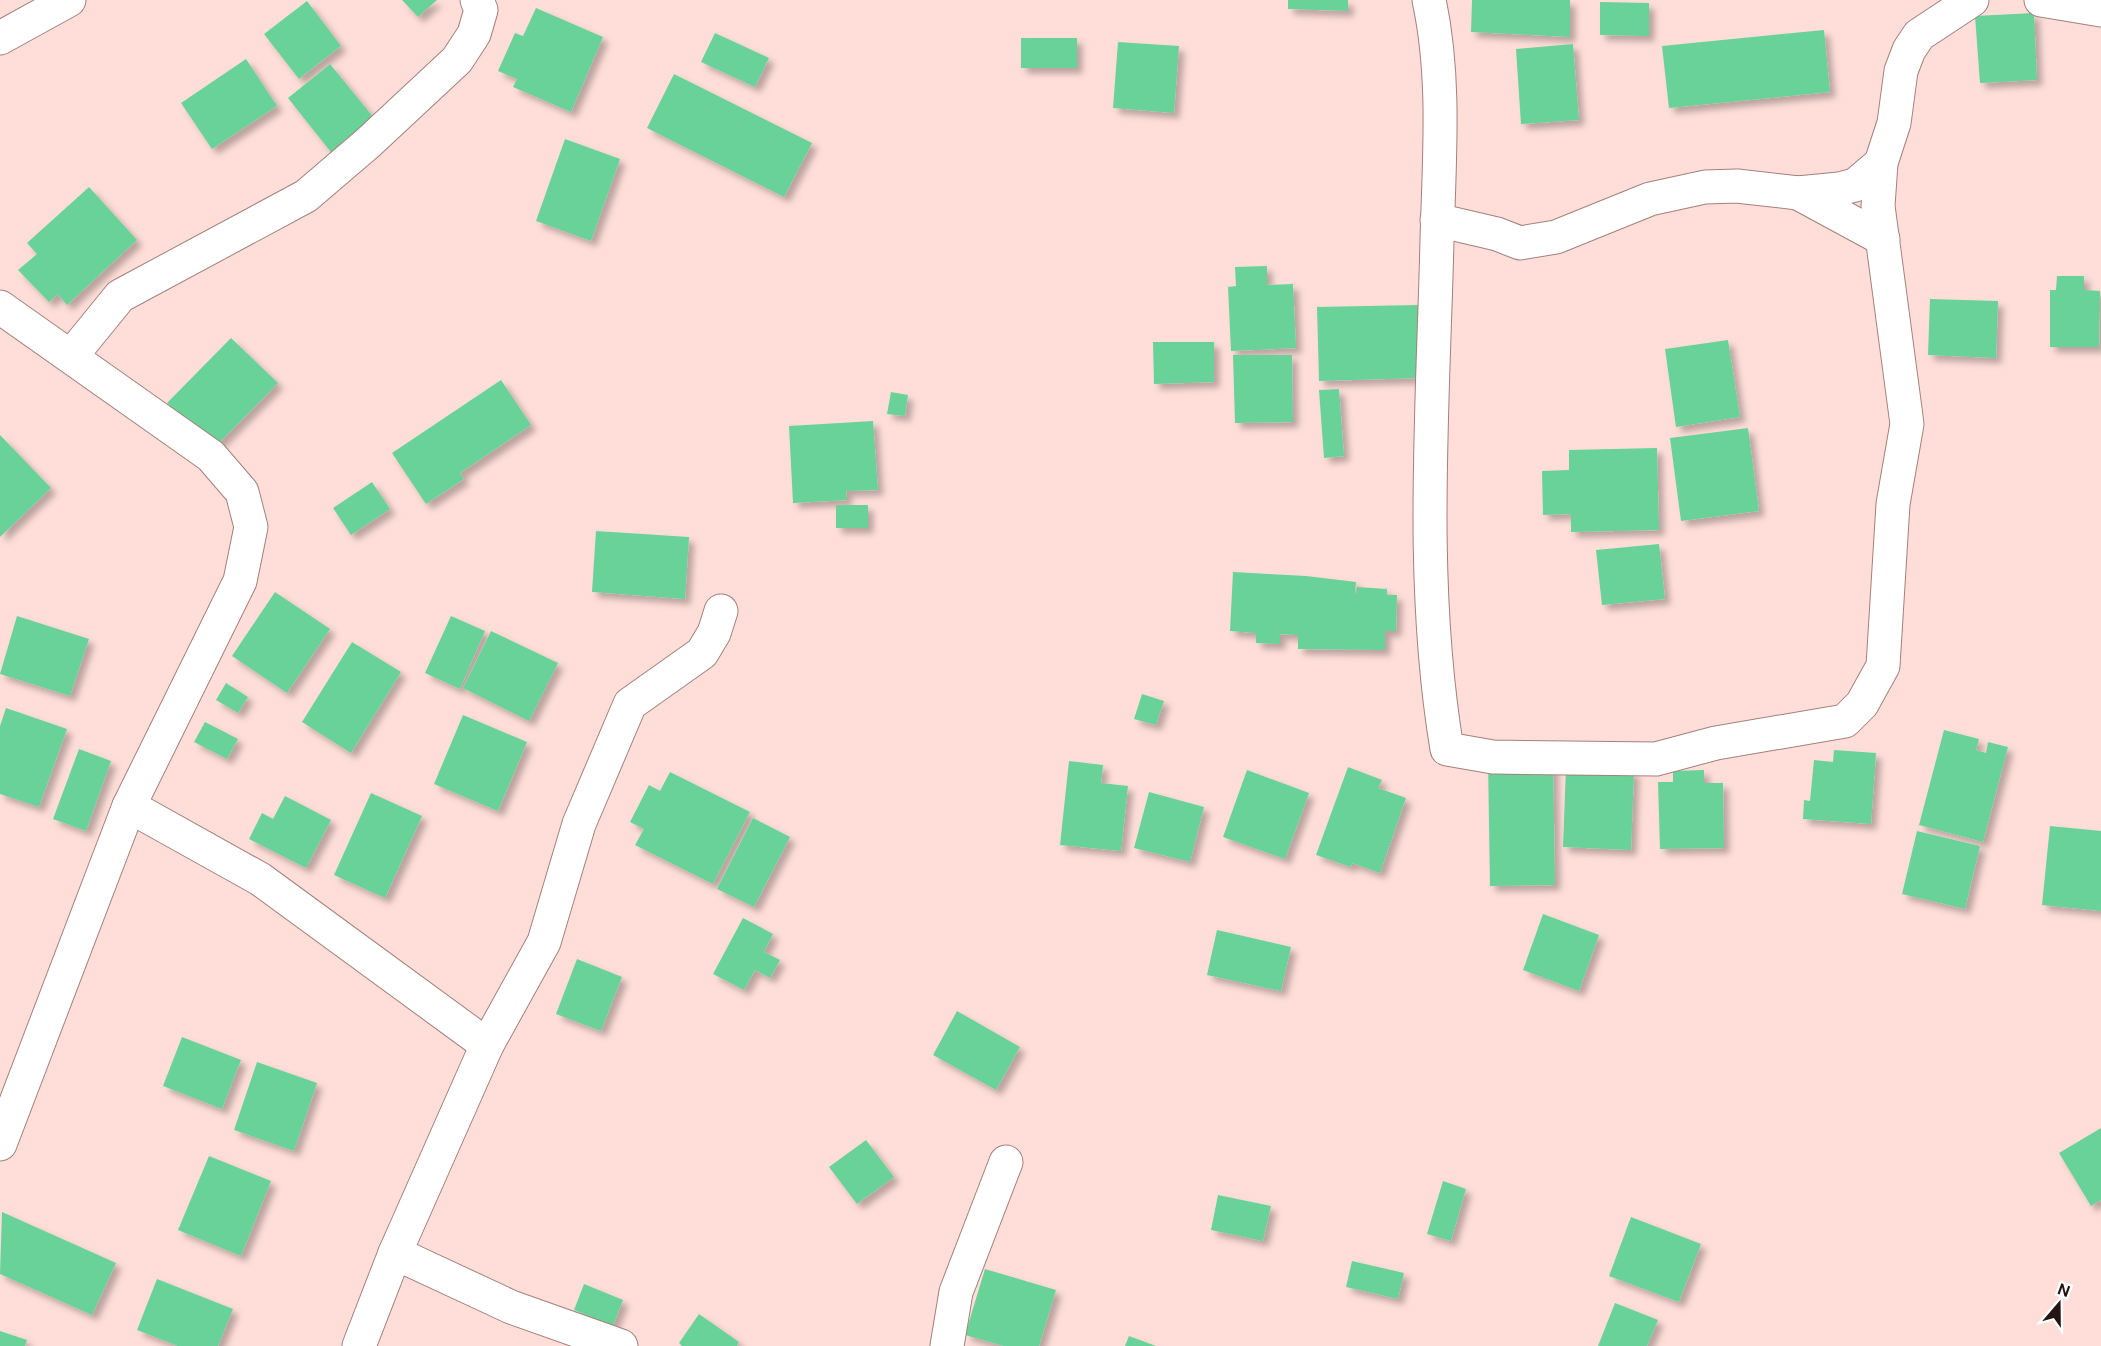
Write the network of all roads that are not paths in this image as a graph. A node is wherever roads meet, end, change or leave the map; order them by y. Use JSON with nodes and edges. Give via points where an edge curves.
{"nodes":[{"id":1,"x":69,"y":0,"type":"edge"},
{"id":2,"x":477,"y":0,"type":"edge"},
{"id":3,"x":1429,"y":0,"type":"edge"},
{"id":4,"x":1972,"y":0,"type":"edge"},
{"id":5,"x":2042,"y":0,"type":"edge"},
{"id":6,"x":2101,"y":10,"type":"edge"},
{"id":7,"x":0,"y":38,"type":"edge"},
{"id":8,"x":1881,"y":163,"type":"junction"},
{"id":9,"x":1798,"y":193,"type":"junction"},
{"id":10,"x":1437,"y":220,"type":"junction"},
{"id":11,"x":1882,"y":239,"type":"junction"},
{"id":12,"x":0,"y":307,"type":"edge"},
{"id":13,"x":72,"y":356,"type":"junction"},
{"id":14,"x":721,"y":611,"type":"dead end"},
{"id":15,"x":129,"y":806,"type":"junction"},
{"id":16,"x":487,"y":1045,"type":"junction"},
{"id":17,"x":0,"y":1144,"type":"edge"},
{"id":18,"x":1006,"y":1162,"type":"dead end"},
{"id":19,"x":395,"y":1253,"type":"junction"},
{"id":20,"x":359,"y":1346,"type":"edge"},
{"id":21,"x":621,"y":1346,"type":"edge"},
{"id":22,"x":947,"y":1346,"type":"edge"}],
"edges":[{"from":1,"to":7,"type":"street"},
{"from":2,"to":13,"type":"street","via":[[481,10],[474,34],[457,60],[368,143],[306,196],[120,296]]},
{"from":3,"to":10,"type":"street","via":[[1440,100]]},
{"from":4,"to":8,"type":"street","via":[[1919,35],[1909,50]]},
{"from":5,"to":6,"type":"street"},
{"from":8,"to":9,"type":"street","via":[[1855,185]]},
{"from":8,"to":11,"type":"street","via":[[1878,206]]},
{"from":9,"to":10,"type":"street","via":[[1737,186],[1705,188],[1650,199],[1556,237],[1520,243]]},
{"from":9,"to":11,"type":"street"},
{"from":10,"to":11,"type":"street","via":[[1429,533],[1440,708],[1447,749],[1492,758],[1656,759],[1716,742],[1845,722],[1862,704],[1883,666],[1893,504],[1907,424]]},
{"from":12,"to":13,"type":"street"},
{"from":13,"to":15,"type":"street","via":[[211,456],[242,492],[251,527],[240,581]]},
{"from":14,"to":16,"type":"street","via":[[702,653],[630,704],[579,824],[544,942]]},
{"from":15,"to":16,"type":"street","via":[[260,879]]},
{"from":15,"to":17,"type":"street"},
{"from":16,"to":19,"type":"street"},
{"from":18,"to":22,"type":"street","via":[[956,1292]]},
{"from":19,"to":20,"type":"street"},
{"from":19,"to":21,"type":"street","via":[[511,1307]]}]}
